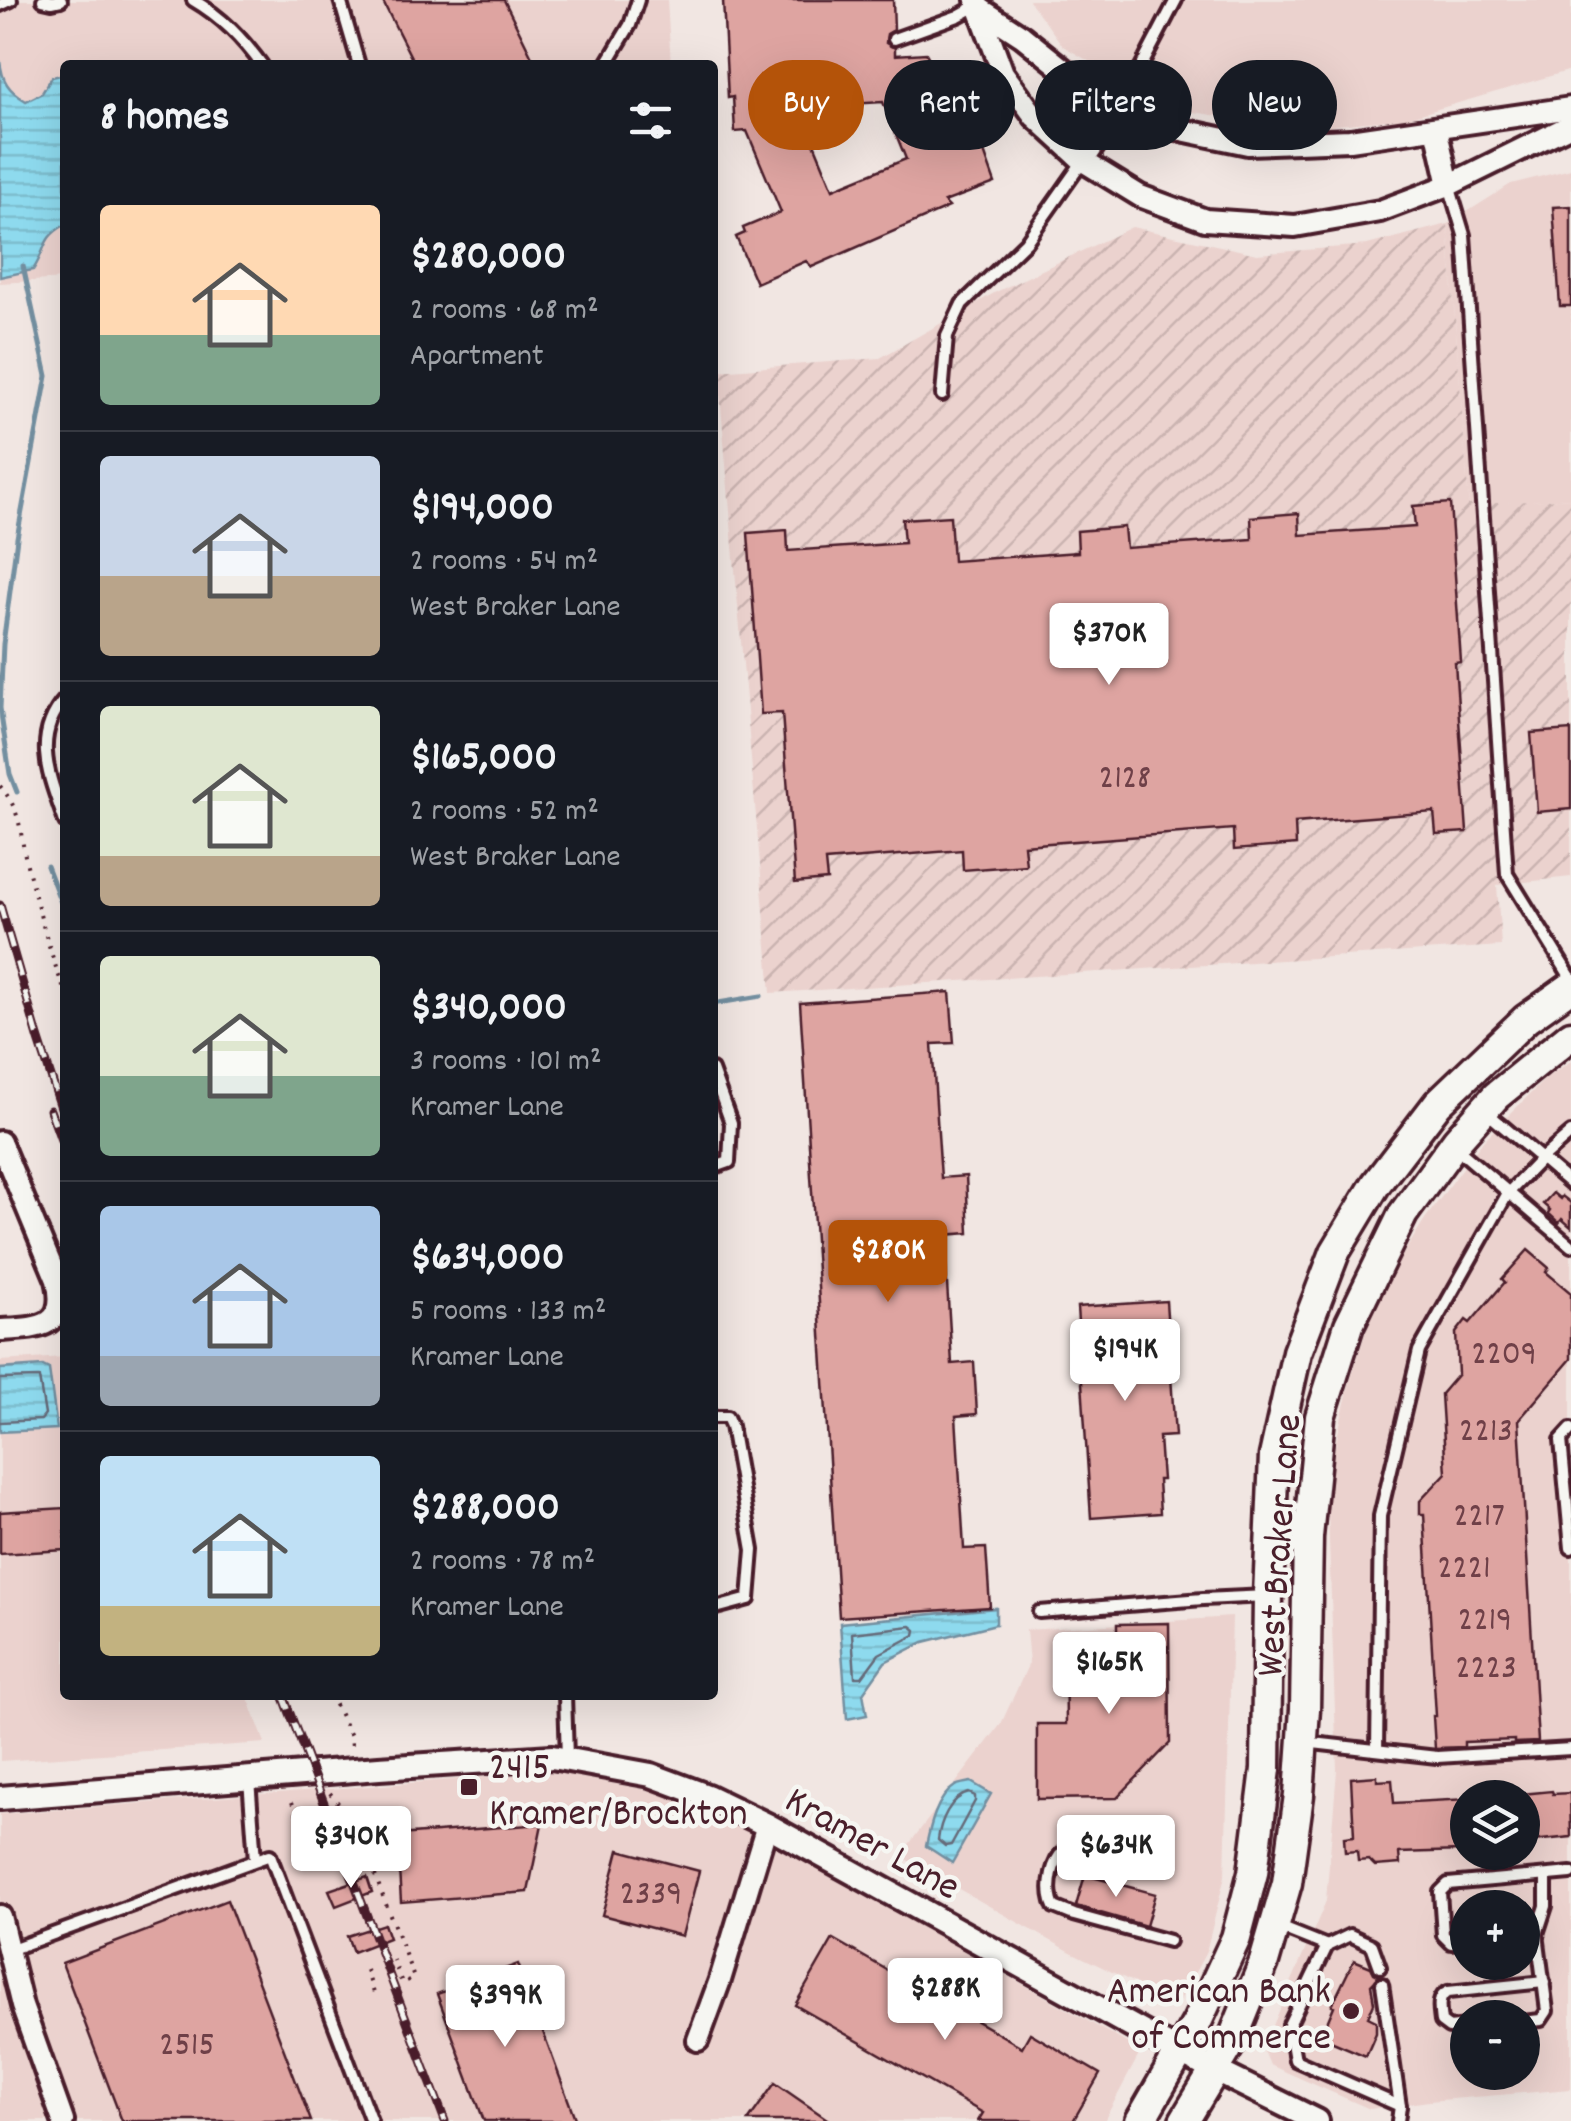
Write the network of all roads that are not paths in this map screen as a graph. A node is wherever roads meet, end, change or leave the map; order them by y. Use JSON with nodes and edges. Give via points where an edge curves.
{"nodes":[{"id":1,"x":11,"y":0,"type":"edge"},
{"id":2,"x":42,"y":0,"type":"edge"},
{"id":3,"x":61,"y":0,"type":"edge"},
{"id":4,"x":193,"y":0,"type":"edge"},
{"id":5,"x":340,"y":0,"type":"edge"},
{"id":6,"x":638,"y":0,"type":"edge"},
{"id":7,"x":1176,"y":0,"type":"edge"},
{"id":8,"x":978,"y":4,"type":"edge"},
{"id":9,"x":0,"y":6,"type":"edge"},
{"id":10,"x":894,"y":39,"type":"dead end"},
{"id":11,"x":258,"y":60,"type":"edge"},
{"id":12,"x":357,"y":60,"type":"edge"},
{"id":13,"x":609,"y":60,"type":"edge"},
{"id":14,"x":1052,"y":60,"type":"edge"},
{"id":15,"x":1145,"y":60,"type":"edge"},
{"id":16,"x":1571,"y":108,"type":"edge"},
{"id":17,"x":1571,"y":125,"type":"edge"},
{"id":18,"x":1436,"y":128,"type":"junction"},
{"id":19,"x":1192,"y":132,"type":"edge"},
{"id":20,"x":1091,"y":150,"type":"edge"},
{"id":21,"x":1083,"y":161,"type":"junction"},
{"id":22,"x":1449,"y":185,"type":"junction"},
{"id":23,"x":942,"y":395,"type":"dead end"},
{"id":24,"x":60,"y":707,"type":"edge"},
{"id":25,"x":60,"y":808,"type":"edge"},
{"id":26,"x":1571,"y":978,"type":"edge"},
{"id":27,"x":1571,"y":986,"type":"edge"},
{"id":28,"x":1571,"y":1036,"type":"edge"},
{"id":29,"x":718,"y":1086,"type":"edge"},
{"id":30,"x":1452,"y":1087,"type":"junction"},
{"id":31,"x":1484,"y":1110,"type":"junction"},
{"id":32,"x":1422,"y":1122,"type":"junction"},
{"id":33,"x":1571,"y":1133,"type":"edge"},
{"id":34,"x":0,"y":1142,"type":"edge"},
{"id":35,"x":1453,"y":1145,"type":"junction"},
{"id":36,"x":1541,"y":1159,"type":"junction"},
{"id":37,"x":718,"y":1166,"type":"edge"},
{"id":38,"x":1571,"y":1184,"type":"edge"},
{"id":39,"x":1508,"y":1192,"type":"junction"},
{"id":40,"x":1571,"y":1246,"type":"edge"},
{"id":41,"x":60,"y":1296,"type":"edge"},
{"id":42,"x":60,"y":1306,"type":"edge"},
{"id":43,"x":0,"y":1330,"type":"edge"},
{"id":44,"x":718,"y":1416,"type":"edge"},
{"id":45,"x":1571,"y":1429,"type":"edge"},
{"id":46,"x":1571,"y":1548,"type":"edge"},
{"id":47,"x":1307,"y":1592,"type":"junction"},
{"id":48,"x":1268,"y":1596,"type":"junction"},
{"id":49,"x":718,"y":1607,"type":"edge"},
{"id":50,"x":1039,"y":1612,"type":"dead end"},
{"id":51,"x":565,"y":1700,"type":"edge"},
{"id":52,"x":1303,"y":1742,"type":"junction"},
{"id":53,"x":1571,"y":1748,"type":"edge"},
{"id":54,"x":1378,"y":1750,"type":"junction"},
{"id":55,"x":567,"y":1758,"type":"junction"},
{"id":56,"x":249,"y":1778,"type":"junction"},
{"id":57,"x":0,"y":1798,"type":"edge"},
{"id":58,"x":767,"y":1825,"type":"junction"},
{"id":59,"x":1074,"y":1843,"type":"dead end"},
{"id":60,"x":255,"y":1860,"type":"junction"},
{"id":61,"x":1571,"y":1873,"type":"edge"},
{"id":62,"x":1546,"y":1876,"type":"junction"},
{"id":63,"x":0,"y":1916,"type":"edge"},
{"id":64,"x":1540,"y":1925,"type":"edge"},
{"id":65,"x":1276,"y":1926,"type":"junction"},
{"id":66,"x":1169,"y":1941,"type":"dead end"},
{"id":67,"x":1450,"y":1941,"type":"edge"},
{"id":68,"x":1327,"y":1946,"type":"junction"},
{"id":69,"x":9,"y":1950,"type":"junction"},
{"id":70,"x":1540,"y":1955,"type":"edge"},
{"id":71,"x":1380,"y":1967,"type":"dead end"},
{"id":72,"x":1544,"y":1982,"type":"junction"},
{"id":73,"x":1382,"y":1984,"type":"dead end"},
{"id":74,"x":1540,"y":2020,"type":"edge"},
{"id":75,"x":1450,"y":2027,"type":"edge"},
{"id":76,"x":698,"y":2040,"type":"dead end"},
{"id":77,"x":1180,"y":2053,"type":"junction"},
{"id":78,"x":1216,"y":2071,"type":"junction"},
{"id":79,"x":1400,"y":2106,"type":"junction"},
{"id":80,"x":64,"y":2121,"type":"edge"},
{"id":81,"x":370,"y":2121,"type":"edge"},
{"id":82,"x":1140,"y":2121,"type":"edge"},
{"id":83,"x":1184,"y":2121,"type":"edge"},
{"id":84,"x":1317,"y":2121,"type":"edge"},
{"id":85,"x":1398,"y":2121,"type":"edge"}],
"edges":[{"from":1,"to":9,"type":"lane"},
{"from":2,"to":3,"type":"lane"},
{"from":4,"to":11,"type":"lane","via":[[238,33]]},
{"from":5,"to":12,"type":"lane"},
{"from":6,"to":13,"type":"lane"},
{"from":7,"to":15,"type":"lane"},
{"from":8,"to":10,"type":"lane"},
{"from":8,"to":14,"type":"street"},
{"from":8,"to":21,"type":"street","via":[[1003,73],[1034,117]]},
{"from":16,"to":18,"type":"street"},
{"from":17,"to":22,"type":"street"},
{"from":18,"to":19,"type":"street","via":[[1248,144]]},
{"from":18,"to":22,"type":"street"},
{"from":20,"to":21,"type":"street"},
{"from":21,"to":22,"type":"street","via":[[1140,196],[1205,220],[1295,226],[1380,211]]},
{"from":21,"to":23,"type":"lane","via":[[1026,242],[962,304],[947,336]]},
{"from":22,"to":26,"type":"lane","via":[[1464,235],[1507,874]]},
{"from":24,"to":25,"type":"lane","via":[[47,728],[46,768]]},
{"from":27,"to":30,"type":"main road","name":"West Braker Lane"},
{"from":28,"to":31,"type":"main road","name":"West Braker Lane"},
{"from":29,"to":37,"type":"lane","via":[[731,1122],[729,1162]]},
{"from":30,"to":31,"type":"main road"},
{"from":30,"to":32,"type":"main road","name":"West Braker Lane"},
{"from":31,"to":35,"type":"main road","name":"West Braker Lane"},
{"from":31,"to":36,"type":"lane"},
{"from":32,"to":35,"type":"main road"},
{"from":32,"to":48,"type":"main road","name":"West Braker Lane","via":[[1334,1252],[1297,1352],[1274,1456]]},
{"from":33,"to":36,"type":"lane"},
{"from":34,"to":41,"type":"street"},
{"from":35,"to":39,"type":"lane"},
{"from":35,"to":47,"type":"main road","name":"West Braker Lane","via":[[1403,1214],[1350,1325],[1320,1417]]},
{"from":36,"to":38,"type":"lane"},
{"from":36,"to":39,"type":"lane"},
{"from":39,"to":40,"type":"lane"},
{"from":39,"to":54,"type":"lane","via":[[1420,1351],[1380,1516]]},
{"from":42,"to":43,"type":"street","via":[[45,1324]]},
{"from":44,"to":49,"type":"lane","via":[[731,1426],[753,1550],[749,1599]]},
{"from":45,"to":46,"type":"lane","via":[[1562,1440]]},
{"from":47,"to":48,"type":"main road"},
{"from":47,"to":52,"type":"main road","name":"West Braker Lane"},
{"from":48,"to":50,"type":"lane"},
{"from":48,"to":77,"type":"main road","name":"West Braker Lane","via":[[1266,1769],[1253,1874],[1236,1938]]},
{"from":51,"to":55,"type":"lane"},
{"from":52,"to":54,"type":"lane"},
{"from":52,"to":65,"type":"main road","name":"West Braker Lane","via":[[1293,1854]]},
{"from":53,"to":54,"type":"lane","via":[[1437,1757]]},
{"from":55,"to":56,"type":"street","name":"Kramer Lane"},
{"from":55,"to":58,"type":"street","name":"Kramer Lane","via":[[651,1775]]},
{"from":56,"to":57,"type":"street","name":"Kramer Lane"},
{"from":56,"to":60,"type":"lane"},
{"from":58,"to":76,"type":"street"},
{"from":58,"to":77,"type":"street","name":"Kramer Lane"},
{"from":59,"to":66,"type":"lane","via":[[1060,1856],[1050,1883],[1054,1908]]},
{"from":60,"to":69,"type":"lane"},
{"from":60,"to":81,"type":"lane","via":[[270,1854]]},
{"from":61,"to":62,"type":"lane"},
{"from":62,"to":64,"type":"lane"},
{"from":62,"to":67,"type":"lane","via":[[1448,1884],[1440,1892],[1443,1936]]},
{"from":63,"to":69,"type":"street"},
{"from":65,"to":68,"type":"lane"},
{"from":65,"to":78,"type":"main road","name":"West Braker Lane"},
{"from":68,"to":71,"type":"lane","via":[[1350,1935],[1372,1945]]},
{"from":68,"to":79,"type":"lane","via":[[1289,2025],[1294,2060]]},
{"from":69,"to":80,"type":"street"},
{"from":70,"to":72,"type":"lane"},
{"from":72,"to":74,"type":"lane","via":[[1547,2011]]},
{"from":72,"to":75,"type":"lane","via":[[1442,1994],[1441,2022]]},
{"from":73,"to":79,"type":"lane"},
{"from":77,"to":78,"type":"street","name":"Kramer Lane"},
{"from":77,"to":82,"type":"main road","name":"West Braker Lane"},
{"from":78,"to":83,"type":"main road","name":"West Braker Lane"},
{"from":78,"to":84,"type":"street","name":"Kramer Lane"},
{"from":79,"to":85,"type":"lane"}]}
